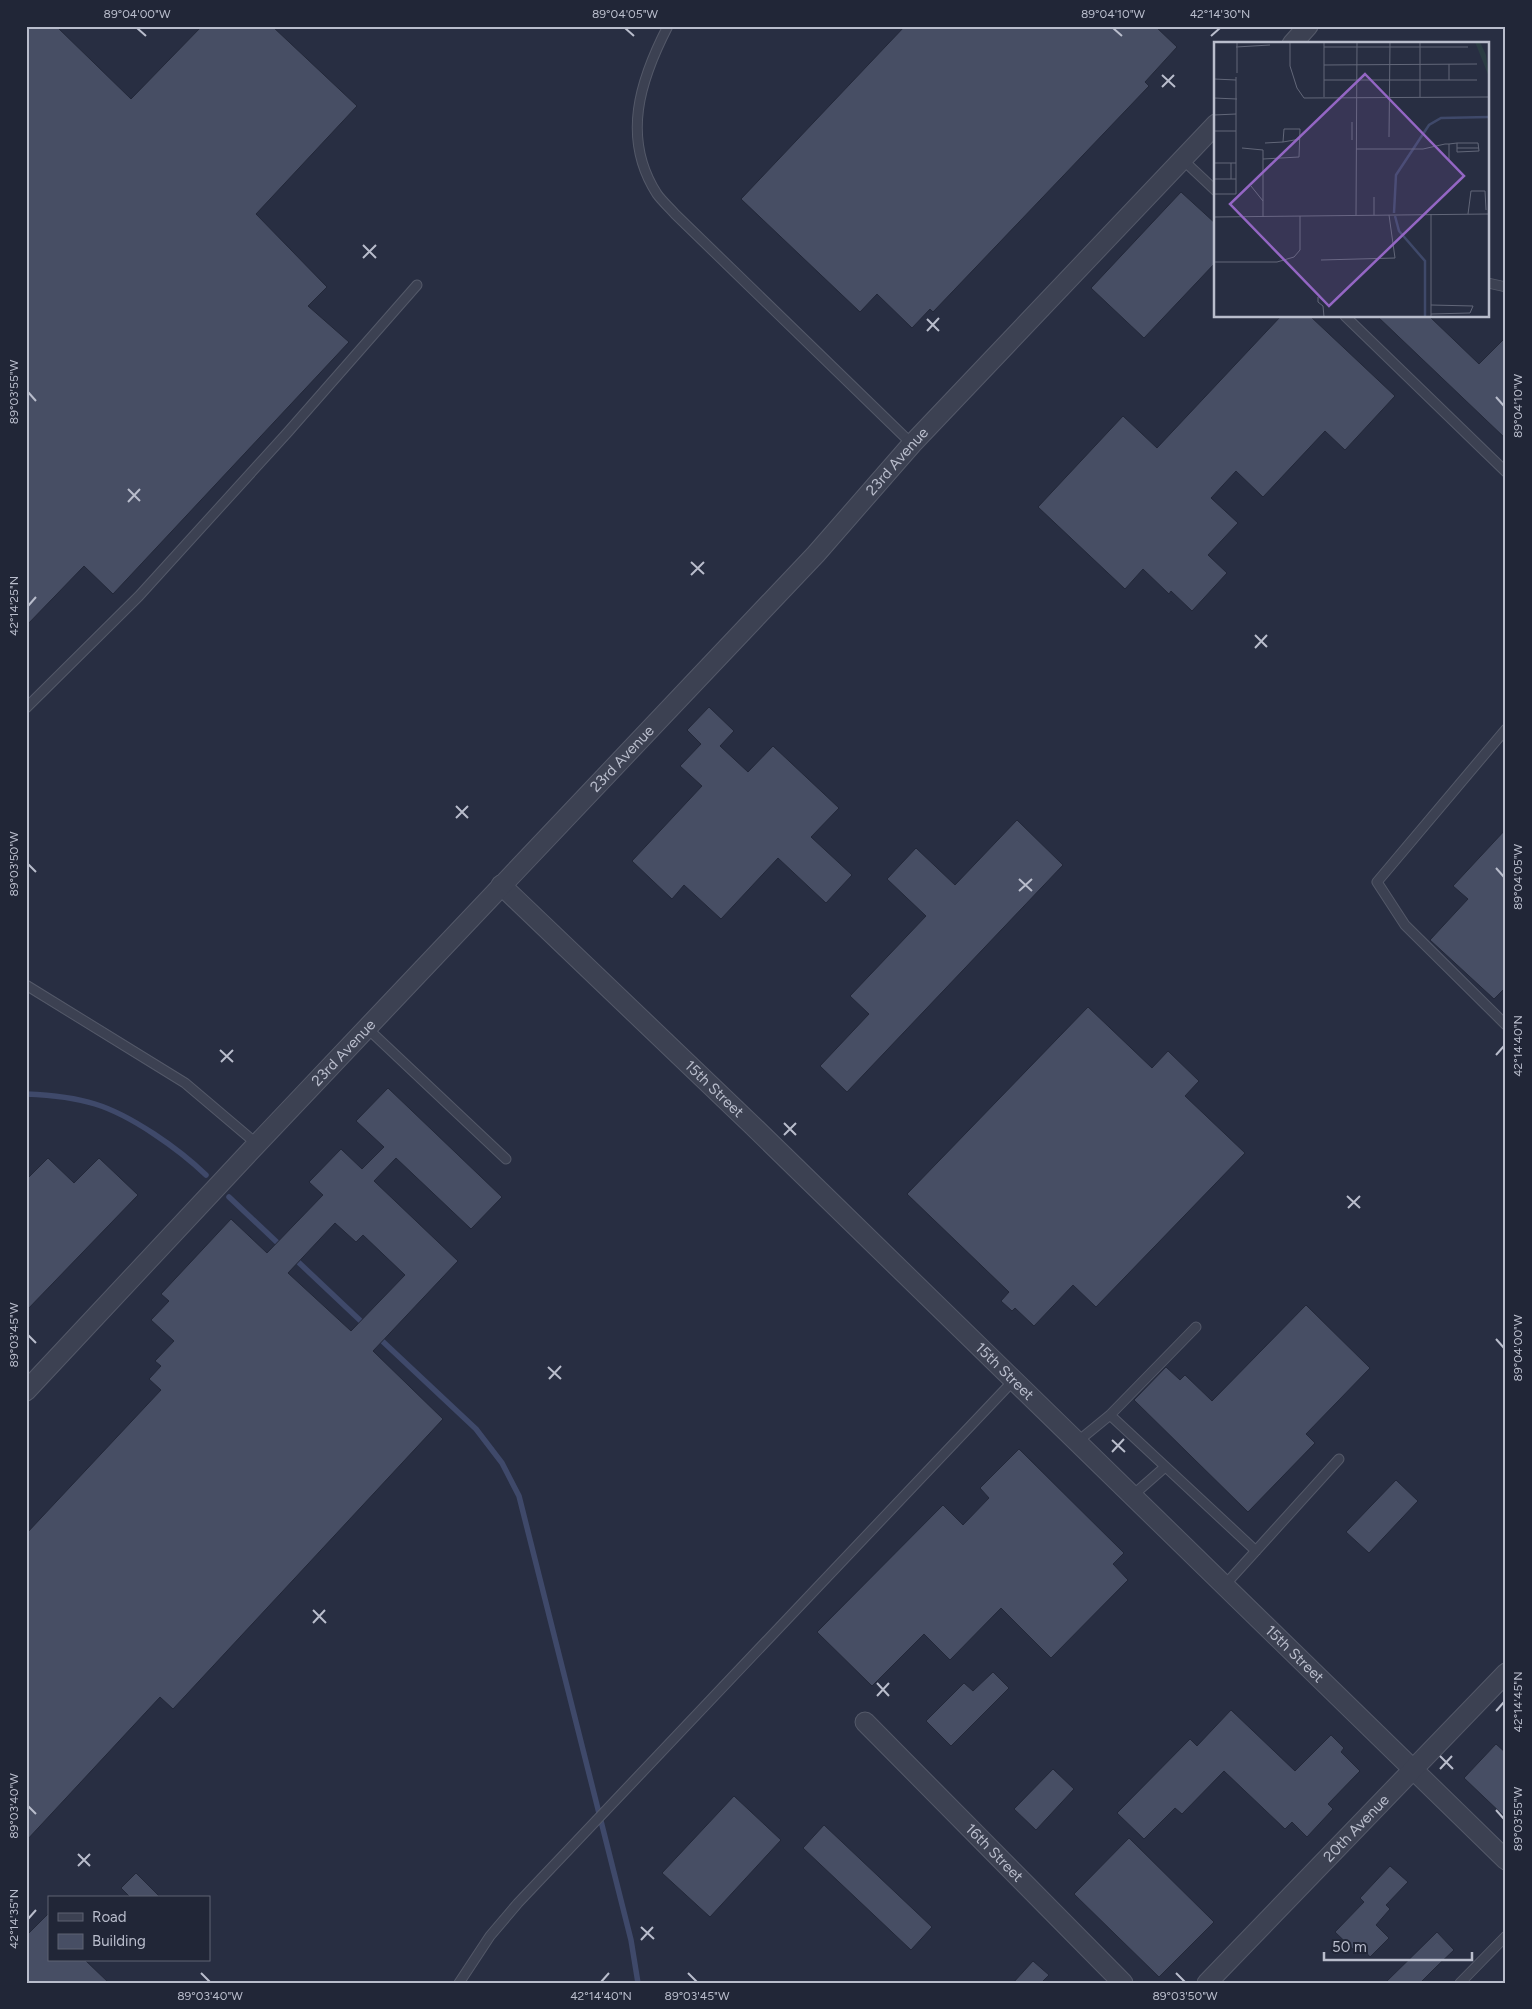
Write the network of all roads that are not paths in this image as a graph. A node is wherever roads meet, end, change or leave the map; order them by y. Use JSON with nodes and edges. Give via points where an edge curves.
{"nodes":[{"id":1,"x":668,"y":26,"type":"edge"},
{"id":2,"x":1308,"y":26,"type":"edge"},
{"id":3,"x":1294,"y":42,"type":"edge"},
{"id":4,"x":1214,"y":126,"type":"edge"},
{"id":5,"x":1182,"y":159,"type":"junction"},
{"id":6,"x":1214,"y":189,"type":"edge"},
{"id":7,"x":1490,"y":283,"type":"edge"},
{"id":8,"x":417,"y":285,"type":"dead end"},
{"id":9,"x":1506,"y":287,"type":"edge"},
{"id":10,"x":1348,"y":318,"type":"edge"},
{"id":11,"x":912,"y":444,"type":"junction"},
{"id":12,"x":1506,"y":472,"type":"edge"},
{"id":13,"x":26,"y":708,"type":"edge"},
{"id":14,"x":1506,"y":729,"type":"edge"},
{"id":15,"x":501,"y":885,"type":"junction"},
{"id":16,"x":26,"y":985,"type":"edge"},
{"id":17,"x":1506,"y":1025,"type":"edge"},
{"id":18,"x":367,"y":1028,"type":"junction"},
{"id":19,"x":257,"y":1144,"type":"junction"},
{"id":20,"x":506,"y":1159,"type":"dead end"},
{"id":21,"x":1196,"y":1327,"type":"dead end"},
{"id":22,"x":1014,"y":1380,"type":"junction"},
{"id":23,"x":26,"y":1391,"type":"edge"},
{"id":24,"x":1110,"y":1415,"type":"junction"},
{"id":25,"x":1077,"y":1442,"type":"junction"},
{"id":26,"x":1339,"y":1459,"type":"dead end"},
{"id":27,"x":1165,"y":1467,"type":"junction"},
{"id":28,"x":1132,"y":1496,"type":"junction"},
{"id":29,"x":1256,"y":1551,"type":"junction"},
{"id":30,"x":1224,"y":1586,"type":"junction"},
{"id":31,"x":1506,"y":1673,"type":"edge"},
{"id":32,"x":865,"y":1722,"type":"dead end"},
{"id":33,"x":1412,"y":1768,"type":"junction"},
{"id":34,"x":1506,"y":1860,"type":"edge"},
{"id":35,"x":1506,"y":1936,"type":"edge"},
{"id":36,"x":459,"y":1983,"type":"edge"},
{"id":37,"x":1122,"y":1983,"type":"edge"},
{"id":38,"x":1207,"y":1983,"type":"edge"},
{"id":39,"x":1460,"y":1983,"type":"edge"}],
"edges":[{"from":1,"to":11,"type":"lane","via":[[646,74],[636,123],[640,151],[658,195]]},
{"from":2,"to":3,"type":"street"},
{"from":4,"to":5,"type":"street","name":"23rd Avenue"},
{"from":5,"to":6,"type":"lane"},
{"from":5,"to":11,"type":"street","name":"23rd Avenue"},
{"from":7,"to":9,"type":"lane"},
{"from":8,"to":13,"type":"lane","via":[[139,596]]},
{"from":10,"to":12,"type":"lane"},
{"from":11,"to":15,"type":"street","name":"23rd Avenue","via":[[809,561]]},
{"from":14,"to":17,"type":"lane","via":[[1376,882],[1405,925]]},
{"from":15,"to":18,"type":"street","name":"23rd Avenue"},
{"from":15,"to":22,"type":"street","name":"15th Street"},
{"from":16,"to":19,"type":"lane","via":[[184,1083]]},
{"from":18,"to":19,"type":"street","name":"23rd Avenue"},
{"from":18,"to":20,"type":"lane"},
{"from":19,"to":23,"type":"street","name":"23rd Avenue"},
{"from":21,"to":24,"type":"lane"},
{"from":22,"to":25,"type":"street","name":"15th Street"},
{"from":22,"to":36,"type":"lane","via":[[572,1846],[490,1936]]},
{"from":24,"to":25,"type":"lane"},
{"from":24,"to":27,"type":"lane"},
{"from":25,"to":28,"type":"street","name":"15th Street"},
{"from":26,"to":29,"type":"lane"},
{"from":27,"to":28,"type":"lane"},
{"from":27,"to":29,"type":"lane"},
{"from":28,"to":30,"type":"street","name":"15th Street"},
{"from":29,"to":30,"type":"lane"},
{"from":30,"to":33,"type":"street","name":"15th Street"},
{"from":31,"to":33,"type":"street","name":"20th Avenue"},
{"from":32,"to":37,"type":"street","name":"16th Street"},
{"from":33,"to":34,"type":"street","name":"15th Street"},
{"from":33,"to":38,"type":"street","name":"20th Avenue"},
{"from":35,"to":39,"type":"lane"}]}
